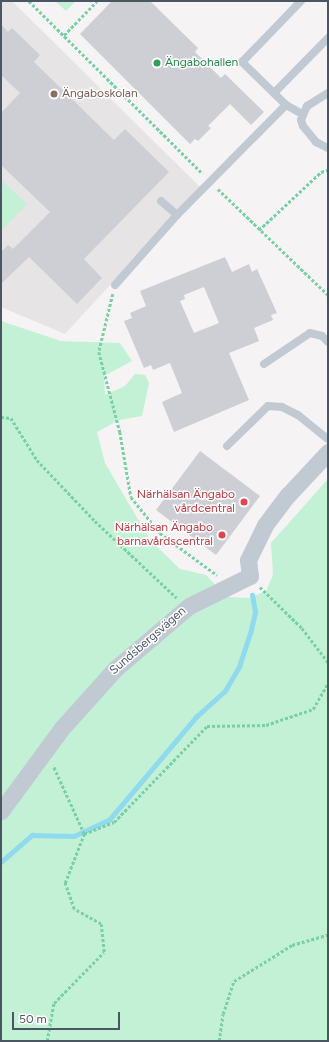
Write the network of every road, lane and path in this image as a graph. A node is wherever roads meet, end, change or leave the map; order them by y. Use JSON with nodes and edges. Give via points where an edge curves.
{"nodes":[{"id":1,"x":29,"y":1,"type":"edge"},
{"id":2,"x":97,"y":1,"type":"edge"},
{"id":3,"x":301,"y":1,"type":"edge"},
{"id":4,"x":64,"y":35,"type":"junction"},
{"id":5,"x":328,"y":38,"type":"edge"},
{"id":6,"x":274,"y":93,"type":"junction"},
{"id":7,"x":328,"y":93,"type":"edge"},
{"id":8,"x":286,"y":105,"type":"junction"},
{"id":9,"x":302,"y":114,"type":"junction"},
{"id":10,"x":328,"y":148,"type":"edge"},
{"id":11,"x":328,"y":170,"type":"edge"},
{"id":12,"x":210,"y":181,"type":"junction"},
{"id":13,"x":160,"y":201,"type":"dead end"},
{"id":14,"x":177,"y":215,"type":"junction"},
{"id":15,"x":259,"y":230,"type":"junction"},
{"id":16,"x":115,"y":285,"type":"joint"},
{"id":17,"x":328,"y":295,"type":"edge"},
{"id":18,"x":328,"y":342,"type":"edge"},
{"id":19,"x":264,"y":364,"type":"dead end"},
{"id":20,"x":1,"y":417,"type":"edge"},
{"id":21,"x":328,"y":439,"type":"edge"},
{"id":22,"x":227,"y":446,"type":"dead end"},
{"id":23,"x":328,"y":452,"type":"edge"},
{"id":24,"x":220,"y":577,"type":"dead end"},
{"id":25,"x":270,"y":597,"type":"dead end"},
{"id":26,"x":189,"y":606,"type":"junction"},
{"id":27,"x":328,"y":662,"type":"edge"},
{"id":28,"x":328,"y":683,"type":"edge"},
{"id":29,"x":45,"y":751,"type":"junction"},
{"id":30,"x":1,"y":811,"type":"edge"},
{"id":31,"x":83,"y":833,"type":"junction"},
{"id":32,"x":328,"y":935,"type":"edge"},
{"id":33,"x":48,"y":1041,"type":"edge"},
{"id":34,"x":219,"y":1041,"type":"edge"}],
"edges":[{"from":1,"to":4,"type":"path"},
{"from":2,"to":4,"type":"path"},
{"from":3,"to":6,"type":"lane","via":[[242,62]]},
{"from":4,"to":12,"type":"path"},
{"from":5,"to":6,"type":"lane"},
{"from":6,"to":8,"type":"lane"},
{"from":7,"to":9,"type":"lane","via":[[315,99]]},
{"from":8,"to":9,"type":"lane"},
{"from":8,"to":12,"type":"lane"},
{"from":9,"to":10,"type":"lane","via":[[303,126],[316,142]]},
{"from":11,"to":15,"type":"path","via":[[321,172]]},
{"from":12,"to":14,"type":"lane"},
{"from":12,"to":15,"type":"path"},
{"from":13,"to":14,"type":"lane"},
{"from":14,"to":16,"type":"lane"},
{"from":15,"to":17,"type":"path"},
{"from":16,"to":24,"type":"path","via":[[99,352],[120,432],[131,497],[160,533]]},
{"from":18,"to":19,"type":"lane","via":[[322,336],[310,333]]},
{"from":20,"to":26,"type":"path","via":[[11,418],[43,466],[154,578]]},
{"from":21,"to":22,"type":"lane","via":[[298,415],[282,407],[268,406]]},
{"from":23,"to":26,"type":"street","name":"Sundsbergsvägen","via":[[288,495],[265,525],[248,560],[250,576]]},
{"from":25,"to":27,"type":"path","via":[[302,628]]},
{"from":26,"to":29,"type":"street","name":"Sundsbergsvägen","via":[[115,669],[62,728]]},
{"from":28,"to":31,"type":"path","via":[[313,709],[266,726],[207,726],[114,822]]},
{"from":29,"to":30,"type":"street","name":"Sundsbergsvägen"},
{"from":29,"to":31,"type":"path"},
{"from":31,"to":33,"type":"path","via":[[65,883],[74,909],[101,924],[104,952],[54,1003]]},
{"from":32,"to":34,"type":"path","via":[[292,945],[234,981],[223,1014]]}]}
